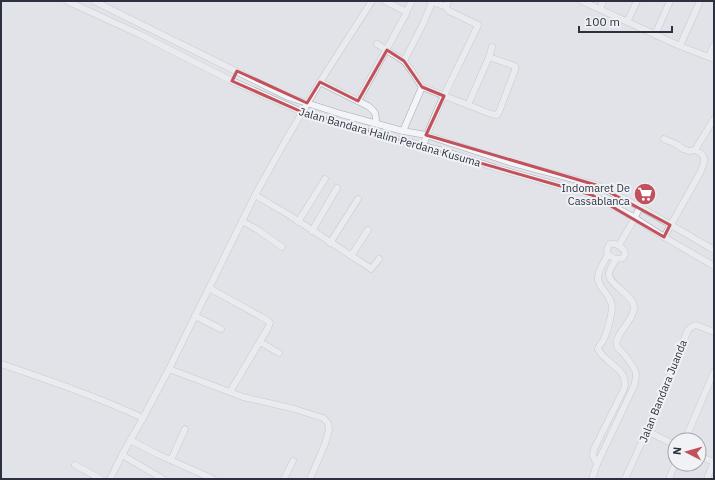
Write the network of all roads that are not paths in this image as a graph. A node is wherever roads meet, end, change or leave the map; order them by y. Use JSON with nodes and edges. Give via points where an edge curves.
{"nodes":[{"id":1,"x":67,"y":1,"type":"edge"},
{"id":2,"x":94,"y":1,"type":"edge"},
{"id":3,"x":372,"y":1,"type":"edge"},
{"id":4,"x":385,"y":1,"type":"edge"},
{"id":5,"x":412,"y":1,"type":"edge"},
{"id":6,"x":431,"y":1,"type":"edge"},
{"id":7,"x":582,"y":1,"type":"edge"},
{"id":8,"x":603,"y":1,"type":"edge"},
{"id":9,"x":637,"y":1,"type":"edge"},
{"id":10,"x":670,"y":1,"type":"edge"},
{"id":11,"x":700,"y":1,"type":"edge"},
{"id":12,"x":447,"y":4,"type":"edge"},
{"id":13,"x":600,"y":9,"type":"junction"},
{"id":14,"x":406,"y":12,"type":"junction"},
{"id":15,"x":627,"y":22,"type":"junction"},
{"id":16,"x":655,"y":35,"type":"junction"},
{"id":17,"x":377,"y":44,"type":"dead end"},
{"id":18,"x":714,"y":45,"type":"edge"},
{"id":19,"x":680,"y":46,"type":"junction"},
{"id":20,"x":492,"y":47,"type":"dead end"},
{"id":21,"x":387,"y":50,"type":"junction"},
{"id":22,"x":489,"y":57,"type":"junction"},
{"id":23,"x":711,"y":58,"type":"edge"},
{"id":24,"x":404,"y":61,"type":"junction"},
{"id":25,"x":237,"y":71,"type":"junction"},
{"id":26,"x":232,"y":81,"type":"junction"},
{"id":27,"x":320,"y":82,"type":"junction"},
{"id":28,"x":422,"y":87,"type":"junction"},
{"id":29,"x":444,"y":96,"type":"junction"},
{"id":30,"x":358,"y":101,"type":"junction"},
{"id":31,"x":307,"y":104,"type":"junction"},
{"id":32,"x":468,"y":105,"type":"junction"},
{"id":33,"x":302,"y":112,"type":"junction"},
{"id":34,"x":714,"y":119,"type":"edge"},
{"id":35,"x":376,"y":123,"type":"junction"},
{"id":36,"x":403,"y":130,"type":"junction"},
{"id":37,"x":426,"y":135,"type":"junction"},
{"id":38,"x":664,"y":139,"type":"dead end"},
{"id":39,"x":423,"y":146,"type":"junction"},
{"id":40,"x":695,"y":150,"type":"junction"},
{"id":41,"x":326,"y":179,"type":"dead end"},
{"id":42,"x":337,"y":188,"type":"dead end"},
{"id":43,"x":255,"y":195,"type":"junction"},
{"id":44,"x":358,"y":199,"type":"dead end"},
{"id":45,"x":640,"y":207,"type":"junction"},
{"id":46,"x":242,"y":221,"type":"junction"},
{"id":47,"x":633,"y":221,"type":"junction"},
{"id":48,"x":298,"y":222,"type":"junction"},
{"id":49,"x":670,"y":225,"type":"junction"},
{"id":50,"x":368,"y":230,"type":"dead end"},
{"id":51,"x":312,"y":231,"type":"junction"},
{"id":52,"x":664,"y":237,"type":"junction"},
{"id":53,"x":330,"y":243,"type":"junction"},
{"id":54,"x":619,"y":245,"type":"junction"},
{"id":55,"x":282,"y":247,"type":"dead end"},
{"id":56,"x":714,"y":250,"type":"edge"},
{"id":57,"x":608,"y":254,"type":"junction"},
{"id":58,"x":351,"y":256,"type":"junction"},
{"id":59,"x":379,"y":259,"type":"dead end"},
{"id":60,"x":616,"y":259,"type":"junction"},
{"id":61,"x":714,"y":266,"type":"edge"},
{"id":62,"x":209,"y":288,"type":"junction"},
{"id":63,"x":195,"y":316,"type":"junction"},
{"id":64,"x":221,"y":329,"type":"dead end"},
{"id":65,"x":714,"y":332,"type":"edge"},
{"id":66,"x":603,"y":340,"type":"junction"},
{"id":67,"x":260,"y":342,"type":"junction"},
{"id":68,"x":617,"y":344,"type":"junction"},
{"id":69,"x":279,"y":353,"type":"dead end"},
{"id":70,"x":1,"y":364,"type":"edge"},
{"id":71,"x":169,"y":369,"type":"junction"},
{"id":72,"x":714,"y":372,"type":"edge"},
{"id":73,"x":626,"y":383,"type":"junction"},
{"id":74,"x":634,"y":386,"type":"junction"},
{"id":75,"x":230,"y":392,"type":"junction"},
{"id":76,"x":144,"y":418,"type":"junction"},
{"id":77,"x":185,"y":429,"type":"dead end"},
{"id":78,"x":647,"y":431,"type":"junction"},
{"id":79,"x":688,"y":432,"type":"edge"},
{"id":80,"x":130,"y":440,"type":"junction"},
{"id":81,"x":667,"y":440,"type":"edge"},
{"id":82,"x":122,"y":455,"type":"junction"},
{"id":83,"x":171,"y":460,"type":"junction"},
{"id":84,"x":293,"y":461,"type":"dead end"},
{"id":85,"x":714,"y":462,"type":"edge"},
{"id":86,"x":598,"y":464,"type":"junction"},
{"id":87,"x":75,"y":465,"type":"dead end"},
{"id":88,"x":200,"y":476,"type":"edge"},
{"id":89,"x":101,"y":479,"type":"edge"},
{"id":90,"x":110,"y":479,"type":"edge"},
{"id":91,"x":163,"y":479,"type":"edge"},
{"id":92,"x":213,"y":479,"type":"edge"},
{"id":93,"x":284,"y":479,"type":"edge"},
{"id":94,"x":310,"y":479,"type":"edge"},
{"id":95,"x":592,"y":479,"type":"edge"},
{"id":96,"x":625,"y":479,"type":"edge"},
{"id":97,"x":707,"y":479,"type":"edge"}],
"edges":[{"from":1,"to":26,"type":"street","name":"Jalan Bandara Halim Perdana Kusuma"},
{"from":2,"to":25,"type":"street","name":"Jalan Bandara Halim Perdana Kusuma"},
{"from":3,"to":27,"type":"street"},
{"from":4,"to":14,"type":"street"},
{"from":5,"to":14,"type":"street"},
{"from":6,"to":12,"type":"street"},
{"from":6,"to":24,"type":"street","via":[[424,24]]},
{"from":7,"to":13,"type":"street"},
{"from":8,"to":13,"type":"street"},
{"from":9,"to":15,"type":"street"},
{"from":10,"to":16,"type":"street"},
{"from":11,"to":19,"type":"street"},
{"from":12,"to":29,"type":"street","via":[[449,11],[478,25]]},
{"from":13,"to":15,"type":"street"},
{"from":14,"to":21,"type":"street"},
{"from":15,"to":16,"type":"street"},
{"from":16,"to":19,"type":"street"},
{"from":17,"to":21,"type":"street"},
{"from":18,"to":23,"type":"street"},
{"from":19,"to":23,"type":"street"},
{"from":20,"to":22,"type":"street"},
{"from":21,"to":24,"type":"street"},
{"from":21,"to":30,"type":"street"},
{"from":22,"to":32,"type":"street"},
{"from":22,"to":32,"type":"street","via":[[516,67],[499,112],[493,115]]},
{"from":24,"to":28,"type":"street"},
{"from":25,"to":26,"type":"street"},
{"from":25,"to":31,"type":"street","name":"Jalan Bandara Halim Perdana Kusuma"},
{"from":26,"to":33,"type":"street","name":"Jalan Bandara Halim Perdana Kusuma"},
{"from":27,"to":30,"type":"street"},
{"from":27,"to":31,"type":"street"},
{"from":28,"to":29,"type":"street"},
{"from":28,"to":36,"type":"street"},
{"from":29,"to":32,"type":"street"},
{"from":29,"to":37,"type":"street"},
{"from":30,"to":35,"type":"street","via":[[374,110]]},
{"from":31,"to":33,"type":"street"},
{"from":31,"to":35,"type":"street","name":"Jalan Bandara Halim Perdana Kusuma"},
{"from":33,"to":39,"type":"street","name":"Jalan Bandara Halim Perdana Kusuma"},
{"from":33,"to":43,"type":"street"},
{"from":34,"to":40,"type":"street"},
{"from":35,"to":36,"type":"street","name":"Jalan Bandara Halim Perdana Kusuma"},
{"from":36,"to":37,"type":"street","name":"Jalan Bandara Halim Perdana Kusuma"},
{"from":37,"to":39,"type":"street"},
{"from":37,"to":45,"type":"street","name":"Jalan Bandara Halim Perdana Kusuma","via":[[509,162],[596,185]]},
{"from":38,"to":40,"type":"street","via":[[683,149]]},
{"from":39,"to":47,"type":"street","name":"Jalan Bandara Halim Perdana Kusuma","via":[[592,195]]},
{"from":40,"to":49,"type":"street","via":[[704,158],[703,167]]},
{"from":41,"to":48,"type":"street"},
{"from":42,"to":51,"type":"street"},
{"from":43,"to":46,"type":"street"},
{"from":43,"to":48,"type":"street"},
{"from":44,"to":53,"type":"street"},
{"from":45,"to":47,"type":"street"},
{"from":45,"to":49,"type":"street","name":"Jalan Bandara Halim Perdana Kusuma"},
{"from":46,"to":55,"type":"street"},
{"from":46,"to":62,"type":"street"},
{"from":47,"to":52,"type":"street","name":"Jalan Bandara Halim Perdana Kusuma"},
{"from":47,"to":54,"type":"street"},
{"from":48,"to":51,"type":"street"},
{"from":49,"to":52,"type":"street"},
{"from":49,"to":56,"type":"street","name":"Jalan Bandara Halim Perdana Kusuma"},
{"from":50,"to":58,"type":"street"},
{"from":51,"to":53,"type":"street"},
{"from":52,"to":61,"type":"street","name":"Jalan Bandara Halim Perdana Kusuma"},
{"from":53,"to":58,"type":"street"},
{"from":54,"to":57,"type":"street","via":[[609,245],[606,249]]},
{"from":54,"to":60,"type":"street","via":[[625,255],[621,259]]},
{"from":57,"to":60,"type":"street"},
{"from":57,"to":66,"type":"street","via":[[598,278],[612,304]]},
{"from":58,"to":59,"type":"street","via":[[371,269]]},
{"from":60,"to":68,"type":"street","via":[[609,272],[610,278],[627,295],[634,308]]},
{"from":62,"to":63,"type":"street"},
{"from":62,"to":67,"type":"street","via":[[270,323]]},
{"from":63,"to":64,"type":"street"},
{"from":63,"to":71,"type":"street"},
{"from":65,"to":78,"type":"street","name":"Jalan Bandara Juanda","via":[[696,325],[688,330]]},
{"from":66,"to":68,"type":"street"},
{"from":66,"to":73,"type":"street","via":[[598,348],[599,352],[619,370]]},
{"from":67,"to":69,"type":"street"},
{"from":67,"to":75,"type":"street"},
{"from":68,"to":74,"type":"street","via":[[636,371]]},
{"from":70,"to":76,"type":"street"},
{"from":71,"to":75,"type":"street"},
{"from":71,"to":76,"type":"street"},
{"from":72,"to":79,"type":"street"},
{"from":73,"to":74,"type":"street"},
{"from":73,"to":86,"type":"street","via":[[594,449],[593,456]]},
{"from":74,"to":86,"type":"street"},
{"from":75,"to":94,"type":"street","via":[[292,408],[323,418],[328,423],[325,444]]},
{"from":76,"to":80,"type":"street"},
{"from":77,"to":83,"type":"street"},
{"from":78,"to":81,"type":"street"},
{"from":78,"to":96,"type":"street","name":"Jalan Bandara Juanda"},
{"from":80,"to":82,"type":"street"},
{"from":80,"to":83,"type":"street"},
{"from":82,"to":90,"type":"street"},
{"from":82,"to":91,"type":"street"},
{"from":83,"to":88,"type":"street"},
{"from":84,"to":93,"type":"street"},
{"from":85,"to":97,"type":"street"},
{"from":86,"to":95,"type":"street"},
{"from":87,"to":89,"type":"street"},
{"from":88,"to":92,"type":"street"}]}
